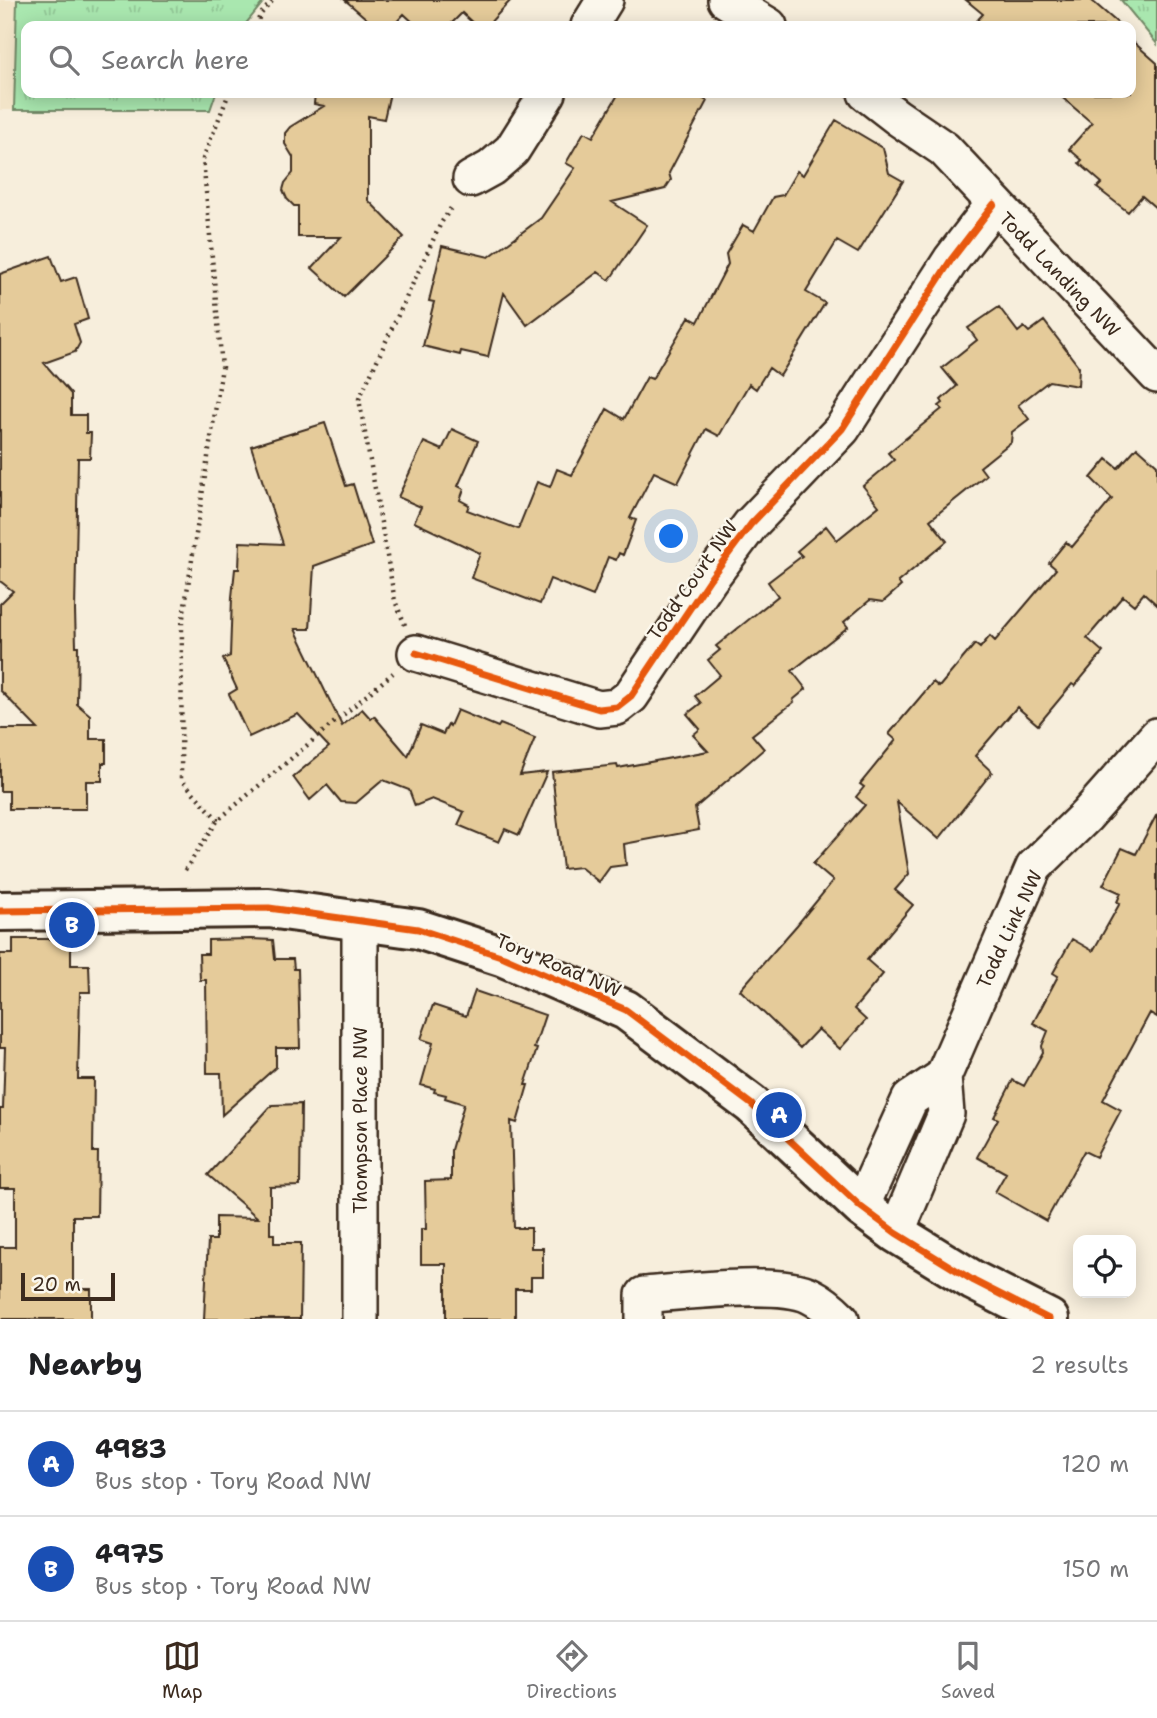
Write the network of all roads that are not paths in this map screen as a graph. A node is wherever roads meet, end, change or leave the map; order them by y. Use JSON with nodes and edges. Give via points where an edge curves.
{"nodes":[{"id":1,"x":605,"y":0,"type":"edge"},
{"id":2,"x":726,"y":0,"type":"edge"},
{"id":3,"x":592,"y":21,"type":"edge"},
{"id":4,"x":761,"y":21,"type":"edge"},
{"id":5,"x":545,"y":98,"type":"edge"},
{"id":6,"x":872,"y":98,"type":"edge"},
{"id":7,"x":471,"y":178,"type":"road end"},
{"id":8,"x":994,"y":204,"type":"junction"},
{"id":9,"x":1157,"y":376,"type":"edge"},
{"id":10,"x":416,"y":653,"type":"road end"},
{"id":11,"x":1157,"y":736,"type":"edge"},
{"id":12,"x":0,"y":911,"type":"edge"},
{"id":13,"x":360,"y":920,"type":"junction"},
{"id":14,"x":943,"y":1077,"type":"junction"},
{"id":15,"x":862,"y":1207,"type":"junction"},
{"id":16,"x":896,"y":1233,"type":"junction"},
{"id":17,"x":360,"y":1319,"type":"edge"},
{"id":18,"x":644,"y":1319,"type":"edge"},
{"id":19,"x":841,"y":1319,"type":"edge"},
{"id":20,"x":1049,"y":1319,"type":"edge"}],
"edges":[{"from":1,"to":3,"type":"street"},
{"from":2,"to":4,"type":"street"},
{"from":5,"to":7,"type":"street","via":[[512,150]]},
{"from":6,"to":8,"type":"street","name":"Todd Landing NW","via":[[944,149]]},
{"from":8,"to":9,"type":"street","name":"Todd Landing NW"},
{"from":8,"to":10,"type":"street","name":"Todd Court NW","via":[[951,260],[842,429],[751,524],[631,696],[617,707],[599,709]]},
{"from":11,"to":14,"type":"street","name":"Todd Link NW","via":[[1034,867]]},
{"from":12,"to":13,"type":"street","name":"Tory Road NW","via":[[269,908]]},
{"from":13,"to":15,"type":"street","name":"Tory Road NW","via":[[418,929],[505,957],[626,1010],[751,1104]]},
{"from":13,"to":17,"type":"street","name":"Thompson Place NW"},
{"from":14,"to":15,"type":"street","via":[[911,1099]]},
{"from":14,"to":16,"type":"street","name":"Todd Link NW","via":[[946,1114]]},
{"from":15,"to":16,"type":"street","name":"Tory Road NW"},
{"from":16,"to":20,"type":"street","name":"Tory Road NW","via":[[974,1281]]},
{"from":18,"to":19,"type":"street","via":[[644,1295],[779,1288],[810,1295]]}]}
